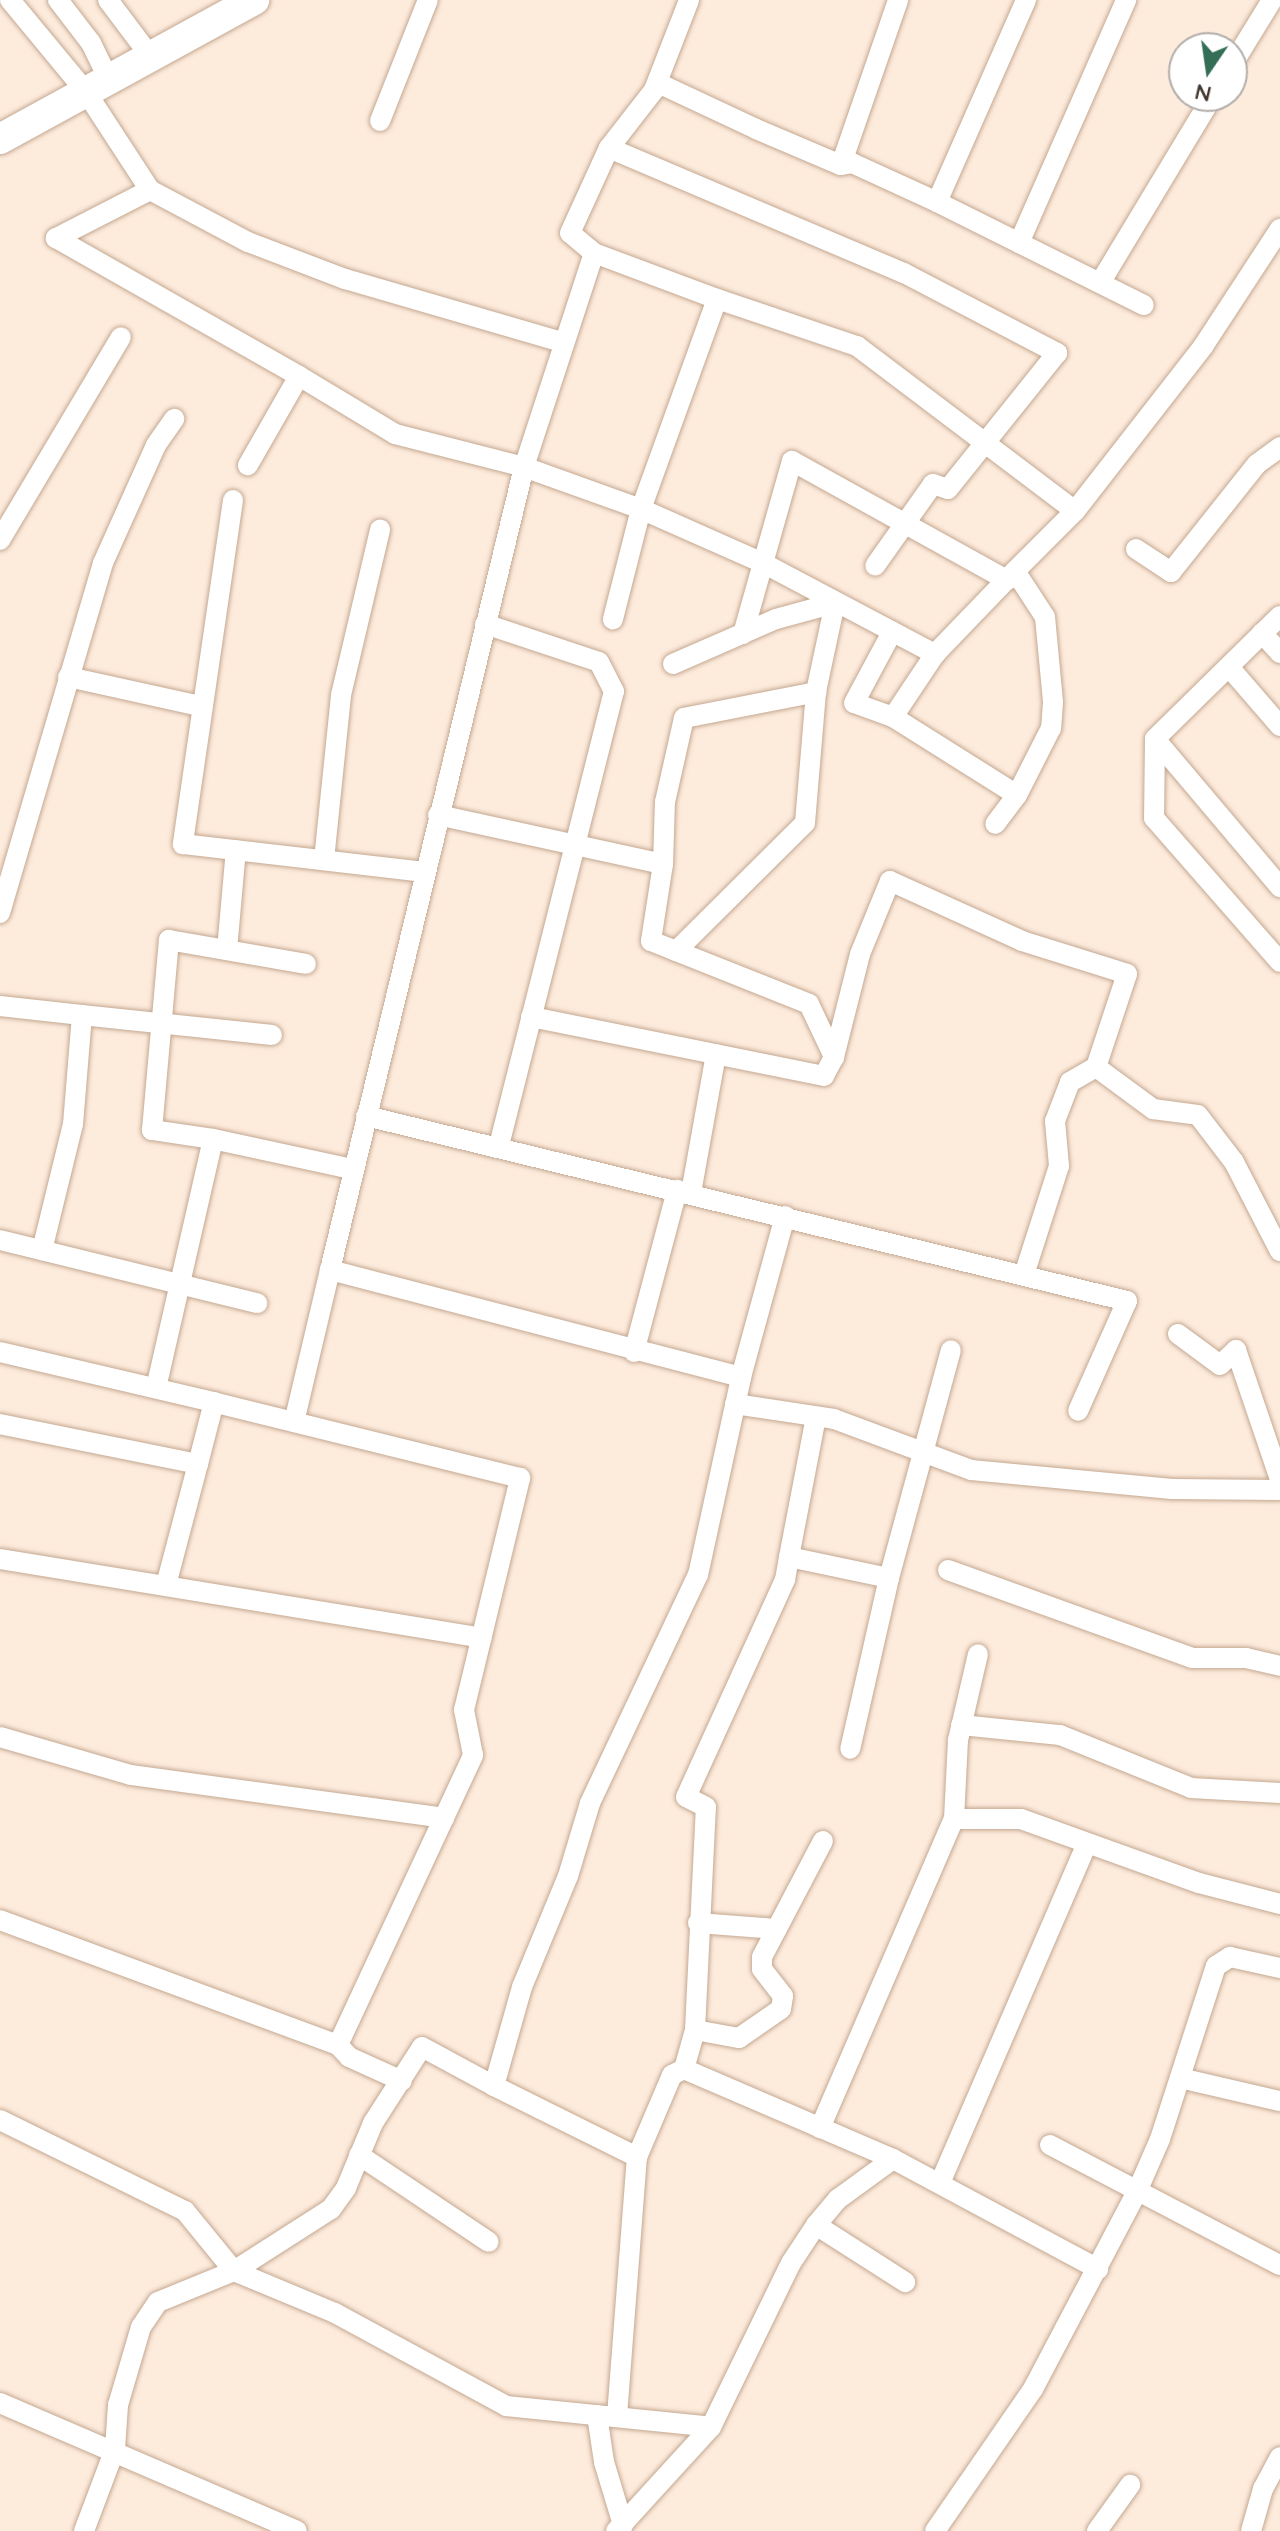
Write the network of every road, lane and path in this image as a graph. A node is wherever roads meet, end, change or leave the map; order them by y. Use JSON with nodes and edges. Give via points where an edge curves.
{"nodes":[{"id":1,"x":10,"y":0,"type":"edge"},
{"id":2,"x":58,"y":0,"type":"edge"},
{"id":3,"x":108,"y":0,"type":"edge"},
{"id":4,"x":254,"y":0,"type":"edge"},
{"id":5,"x":428,"y":0,"type":"edge"},
{"id":6,"x":689,"y":0,"type":"edge"},
{"id":7,"x":898,"y":0,"type":"edge"},
{"id":8,"x":1026,"y":0,"type":"edge"},
{"id":9,"x":1126,"y":0,"type":"edge"},
{"id":10,"x":1272,"y":0,"type":"edge"},
{"id":11,"x":1248,"y":39,"type":"edge"},
{"id":12,"x":151,"y":57,"type":"junction"},
{"id":13,"x":658,"y":83,"type":"junction"},
{"id":14,"x":98,"y":86,"type":"junction"},
{"id":15,"x":1203,"y":112,"type":"edge"},
{"id":16,"x":380,"y":121,"type":"dead end"},
{"id":17,"x":0,"y":139,"type":"edge"},
{"id":18,"x":609,"y":148,"type":"junction"},
{"id":19,"x":841,"y":165,"type":"junction"},
{"id":20,"x":150,"y":190,"type":"junction"},
{"id":21,"x":937,"y":202,"type":"junction"},
{"id":22,"x":1280,"y":229,"type":"edge"},
{"id":23,"x":1019,"y":243,"type":"junction"},
{"id":24,"x":594,"y":253,"type":"junction"},
{"id":25,"x":1100,"y":283,"type":"junction"},
{"id":26,"x":717,"y":299,"type":"junction"},
{"id":27,"x":1144,"y":305,"type":"dead end"},
{"id":28,"x":121,"y":337,"type":"dead end"},
{"id":29,"x":562,"y":342,"type":"junction"},
{"id":30,"x":299,"y":376,"type":"junction"},
{"id":31,"x":174,"y":419,"type":"dead end"},
{"id":32,"x":987,"y":441,"type":"junction"},
{"id":33,"x":1280,"y":447,"type":"edge"},
{"id":34,"x":248,"y":465,"type":"dead end"},
{"id":35,"x":524,"y":467,"type":"junction"},
{"id":36,"x":233,"y":500,"type":"dead end"},
{"id":37,"x":641,"y":509,"type":"junction"},
{"id":38,"x":1075,"y":511,"type":"junction"},
{"id":39,"x":904,"y":525,"type":"junction"},
{"id":40,"x":380,"y":530,"type":"dead end"},
{"id":41,"x":0,"y":540,"type":"edge"},
{"id":42,"x":1136,"y":549,"type":"dead end"},
{"id":43,"x":763,"y":563,"type":"junction"},
{"id":44,"x":875,"y":566,"type":"dead end"},
{"id":45,"x":1011,"y":576,"type":"junction"},
{"id":46,"x":835,"y":603,"type":"junction"},
{"id":47,"x":1280,"y":616,"type":"edge"},
{"id":48,"x":613,"y":619,"type":"dead end"},
{"id":49,"x":485,"y":624,"type":"junction"},
{"id":50,"x":892,"y":632,"type":"junction"},
{"id":51,"x":1262,"y":633,"type":"junction"},
{"id":52,"x":743,"y":634,"type":"junction"},
{"id":53,"x":1280,"y":653,"type":"edge"},
{"id":54,"x":935,"y":654,"type":"junction"},
{"id":55,"x":673,"y":664,"type":"dead end"},
{"id":56,"x":1229,"y":667,"type":"junction"},
{"id":57,"x":68,"y":677,"type":"junction"},
{"id":58,"x":816,"y":692,"type":"junction"},
{"id":59,"x":200,"y":706,"type":"junction"},
{"id":60,"x":893,"y":717,"type":"junction"},
{"id":61,"x":1280,"y":726,"type":"edge"},
{"id":62,"x":1155,"y":739,"type":"junction"},
{"id":63,"x":1017,"y":795,"type":"junction"},
{"id":64,"x":438,"y":815,"type":"junction"},
{"id":65,"x":995,"y":824,"type":"dead end"},
{"id":66,"x":575,"y":844,"type":"junction"},
{"id":67,"x":236,"y":850,"type":"junction"},
{"id":68,"x":324,"y":860,"type":"junction"},
{"id":69,"x":663,"y":864,"type":"junction"},
{"id":70,"x":425,"y":872,"type":"junction"},
{"id":71,"x":1280,"y":887,"type":"edge"},
{"id":72,"x":0,"y":913,"type":"edge"},
{"id":73,"x":227,"y":950,"type":"junction"},
{"id":74,"x":676,"y":951,"type":"junction"},
{"id":75,"x":1280,"y":962,"type":"edge"},
{"id":76,"x":306,"y":964,"type":"dead end"},
{"id":77,"x":0,"y":1006,"type":"edge"},
{"id":78,"x":82,"y":1015,"type":"junction"},
{"id":79,"x":531,"y":1017,"type":"junction"},
{"id":80,"x":161,"y":1023,"type":"junction"},
{"id":81,"x":272,"y":1035,"type":"dead end"},
{"id":82,"x":716,"y":1054,"type":"junction"},
{"id":83,"x":834,"y":1057,"type":"junction"},
{"id":84,"x":1096,"y":1067,"type":"junction"},
{"id":85,"x":366,"y":1116,"type":"junction"},
{"id":86,"x":213,"y":1139,"type":"junction"},
{"id":87,"x":498,"y":1148,"type":"junction"},
{"id":88,"x":352,"y":1169,"type":"junction"},
{"id":89,"x":684,"y":1192,"type":"junction"},
{"id":90,"x":785,"y":1216,"type":"junction"},
{"id":91,"x":0,"y":1240,"type":"edge"},
{"id":92,"x":42,"y":1250,"type":"junction"},
{"id":93,"x":1280,"y":1251,"type":"edge"},
{"id":94,"x":330,"y":1270,"type":"junction"},
{"id":95,"x":1024,"y":1275,"type":"junction"},
{"id":96,"x":180,"y":1284,"type":"junction"},
{"id":97,"x":257,"y":1303,"type":"dead end"},
{"id":98,"x":1178,"y":1334,"type":"dead end"},
{"id":99,"x":951,"y":1350,"type":"dead end"},
{"id":100,"x":0,"y":1352,"type":"edge"},
{"id":101,"x":634,"y":1352,"type":"junction"},
{"id":102,"x":741,"y":1377,"type":"junction"},
{"id":103,"x":156,"y":1388,"type":"junction"},
{"id":104,"x":214,"y":1402,"type":"junction"},
{"id":105,"x":735,"y":1404,"type":"junction"},
{"id":106,"x":1078,"y":1411,"type":"dead end"},
{"id":107,"x":816,"y":1417,"type":"junction"},
{"id":108,"x":294,"y":1422,"type":"junction"},
{"id":109,"x":0,"y":1424,"type":"edge"},
{"id":110,"x":924,"y":1453,"type":"junction"},
{"id":111,"x":198,"y":1464,"type":"junction"},
{"id":112,"x":1280,"y":1479,"type":"edge"},
{"id":113,"x":1280,"y":1490,"type":"edge"},
{"id":114,"x":789,"y":1557,"type":"junction"},
{"id":115,"x":0,"y":1559,"type":"edge"},
{"id":116,"x":948,"y":1570,"type":"dead end"},
{"id":117,"x":889,"y":1578,"type":"junction"},
{"id":118,"x":166,"y":1585,"type":"junction"},
{"id":119,"x":482,"y":1638,"type":"junction"},
{"id":120,"x":978,"y":1654,"type":"dead end"},
{"id":121,"x":1280,"y":1666,"type":"edge"},
{"id":122,"x":961,"y":1725,"type":"junction"},
{"id":123,"x":0,"y":1737,"type":"edge"},
{"id":124,"x":850,"y":1749,"type":"dead end"},
{"id":125,"x":1280,"y":1793,"type":"edge"},
{"id":126,"x":444,"y":1818,"type":"junction"},
{"id":127,"x":954,"y":1819,"type":"junction"},
{"id":128,"x":823,"y":1841,"type":"dead end"},
{"id":129,"x":1087,"y":1844,"type":"junction"},
{"id":130,"x":1280,"y":1904,"type":"edge"},
{"id":131,"x":0,"y":1920,"type":"edge"},
{"id":132,"x":698,"y":1923,"type":"junction"},
{"id":133,"x":777,"y":1929,"type":"junction"},
{"id":134,"x":1280,"y":1968,"type":"edge"},
{"id":135,"x":695,"y":2030,"type":"junction"},
{"id":136,"x":338,"y":2045,"type":"junction"},
{"id":137,"x":684,"y":2069,"type":"junction"},
{"id":138,"x":1180,"y":2078,"type":"junction"},
{"id":139,"x":402,"y":2081,"type":"junction"},
{"id":140,"x":494,"y":2086,"type":"junction"},
{"id":141,"x":1280,"y":2101,"type":"edge"},
{"id":142,"x":0,"y":2120,"type":"edge"},
{"id":143,"x":820,"y":2128,"type":"junction"},
{"id":144,"x":1050,"y":2145,"type":"dead end"},
{"id":145,"x":359,"y":2155,"type":"junction"},
{"id":146,"x":637,"y":2157,"type":"junction"},
{"id":147,"x":893,"y":2159,"type":"junction"},
{"id":148,"x":940,"y":2183,"type":"junction"},
{"id":149,"x":1136,"y":2194,"type":"junction"},
{"id":150,"x":816,"y":2225,"type":"junction"},
{"id":151,"x":489,"y":2242,"type":"dead end"},
{"id":152,"x":1280,"y":2265,"type":"edge"},
{"id":153,"x":1098,"y":2269,"type":"junction"},
{"id":154,"x":234,"y":2271,"type":"junction"},
{"id":155,"x":905,"y":2282,"type":"dead end"},
{"id":156,"x":0,"y":2403,"type":"edge"},
{"id":157,"x":607,"y":2415,"type":"junction"},
{"id":158,"x":711,"y":2427,"type":"junction"},
{"id":159,"x":115,"y":2449,"type":"junction"},
{"id":160,"x":1280,"y":2457,"type":"edge"},
{"id":161,"x":1130,"y":2485,"type":"dead end"},
{"id":162,"x":620,"y":2528,"type":"edge"},
{"id":163,"x":84,"y":2531,"type":"edge"},
{"id":164,"x":297,"y":2531,"type":"edge"},
{"id":165,"x":935,"y":2531,"type":"edge"},
{"id":166,"x":1097,"y":2531,"type":"edge"},
{"id":167,"x":1251,"y":2531,"type":"edge"}],
"edges":[{"from":1,"to":14,"type":"street"},
{"from":2,"to":14,"type":"street","via":[[91,43]]},
{"from":3,"to":12,"type":"street"},
{"from":4,"to":12,"type":"street"},
{"from":5,"to":16,"type":"street"},
{"from":6,"to":13,"type":"street"},
{"from":7,"to":19,"type":"street"},
{"from":8,"to":21,"type":"street"},
{"from":9,"to":23,"type":"street"},
{"from":10,"to":11,"type":"street"},
{"from":12,"to":14,"type":"street"},
{"from":13,"to":18,"type":"street"},
{"from":13,"to":19,"type":"street"},
{"from":14,"to":17,"type":"street"},
{"from":14,"to":20,"type":"street"},
{"from":15,"to":25,"type":"street"},
{"from":18,"to":24,"type":"street","via":[[570,233]]},
{"from":18,"to":32,"type":"street","via":[[904,273],[1057,353]]},
{"from":19,"to":21,"type":"street","via":[[852,163]]},
{"from":20,"to":29,"type":"street","via":[[248,242],[345,279]]},
{"from":20,"to":30,"type":"street","via":[[56,238]]},
{"from":21,"to":23,"type":"street"},
{"from":22,"to":38,"type":"street","via":[[1204,345]]},
{"from":23,"to":25,"type":"street"},
{"from":24,"to":26,"type":"street"},
{"from":24,"to":29,"type":"street"},
{"from":25,"to":27,"type":"street"},
{"from":26,"to":32,"type":"street","via":[[857,346]]},
{"from":26,"to":37,"type":"street"},
{"from":28,"to":41,"type":"street"},
{"from":29,"to":35,"type":"street"},
{"from":30,"to":34,"type":"street"},
{"from":30,"to":35,"type":"street","via":[[395,434]]},
{"from":31,"to":57,"type":"street","via":[[156,445],[103,563]]},
{"from":32,"to":38,"type":"street"},
{"from":32,"to":39,"type":"street","via":[[948,489],[933,484]]},
{"from":33,"to":42,"type":"street","via":[[1257,464],[1171,572]]},
{"from":35,"to":37,"type":"street"},
{"from":35,"to":49,"type":"street"},
{"from":36,"to":59,"type":"street"},
{"from":37,"to":43,"type":"street"},
{"from":37,"to":48,"type":"street"},
{"from":38,"to":45,"type":"street"},
{"from":39,"to":43,"type":"street","via":[[792,461]]},
{"from":39,"to":44,"type":"street"},
{"from":39,"to":45,"type":"street"},
{"from":40,"to":68,"type":"street","via":[[341,695]]},
{"from":43,"to":46,"type":"street"},
{"from":43,"to":52,"type":"street"},
{"from":45,"to":54,"type":"street"},
{"from":45,"to":63,"type":"street","via":[[1045,617],[1053,702],[1051,728]]},
{"from":46,"to":50,"type":"street"},
{"from":46,"to":52,"type":"street"},
{"from":46,"to":58,"type":"street"},
{"from":47,"to":51,"type":"street"},
{"from":49,"to":64,"type":"street"},
{"from":49,"to":66,"type":"street","via":[[599,662],[614,691]]},
{"from":50,"to":54,"type":"street"},
{"from":50,"to":60,"type":"street","via":[[854,703]]},
{"from":51,"to":53,"type":"street"},
{"from":51,"to":56,"type":"street"},
{"from":52,"to":55,"type":"street"},
{"from":54,"to":60,"type":"street"},
{"from":56,"to":61,"type":"street"},
{"from":56,"to":62,"type":"street"},
{"from":57,"to":59,"type":"street"},
{"from":57,"to":72,"type":"street"},
{"from":58,"to":69,"type":"street","via":[[684,718],[665,802]]},
{"from":58,"to":74,"type":"street","via":[[805,823]]},
{"from":59,"to":67,"type":"street","via":[[183,844]]},
{"from":60,"to":63,"type":"street"},
{"from":62,"to":71,"type":"street"},
{"from":62,"to":75,"type":"street","via":[[1154,818]]},
{"from":63,"to":65,"type":"street"},
{"from":64,"to":66,"type":"street"},
{"from":64,"to":70,"type":"street"},
{"from":66,"to":69,"type":"street"},
{"from":66,"to":79,"type":"street"},
{"from":67,"to":68,"type":"street"},
{"from":67,"to":73,"type":"street"},
{"from":68,"to":70,"type":"street"},
{"from":69,"to":74,"type":"street","via":[[651,941]]},
{"from":70,"to":85,"type":"street"},
{"from":73,"to":76,"type":"street"},
{"from":73,"to":80,"type":"street","via":[[169,940]]},
{"from":74,"to":83,"type":"street","via":[[809,1004]]},
{"from":77,"to":78,"type":"street"},
{"from":78,"to":80,"type":"street"},
{"from":78,"to":92,"type":"street","via":[[73,1124]]},
{"from":79,"to":82,"type":"street"},
{"from":79,"to":87,"type":"street"},
{"from":80,"to":81,"type":"street"},
{"from":80,"to":86,"type":"street","via":[[152,1130]]},
{"from":82,"to":83,"type":"street","via":[[824,1076]]},
{"from":82,"to":89,"type":"street"},
{"from":83,"to":84,"type":"street","via":[[860,954],[890,881],[1022,941],[1127,974]]},
{"from":84,"to":93,"type":"street","via":[[1153,1109],[1198,1115],[1234,1162]]},
{"from":84,"to":95,"type":"street","via":[[1070,1082],[1055,1121],[1059,1166]]},
{"from":85,"to":87,"type":"street"},
{"from":85,"to":88,"type":"street"},
{"from":86,"to":88,"type":"street"},
{"from":86,"to":96,"type":"street"},
{"from":87,"to":89,"type":"street"},
{"from":88,"to":94,"type":"street"},
{"from":89,"to":90,"type":"street"},
{"from":89,"to":101,"type":"street"},
{"from":90,"to":95,"type":"street"},
{"from":90,"to":102,"type":"street"},
{"from":91,"to":92,"type":"street"},
{"from":92,"to":96,"type":"street"},
{"from":94,"to":101,"type":"street"},
{"from":94,"to":108,"type":"street"},
{"from":95,"to":106,"type":"street","via":[[1127,1301]]},
{"from":96,"to":97,"type":"street"},
{"from":96,"to":103,"type":"street"},
{"from":98,"to":112,"type":"street","via":[[1220,1365],[1236,1350],[1254,1416]]},
{"from":99,"to":110,"type":"street"},
{"from":100,"to":103,"type":"street"},
{"from":101,"to":102,"type":"street"},
{"from":102,"to":105,"type":"street"},
{"from":103,"to":104,"type":"street"},
{"from":104,"to":108,"type":"street"},
{"from":104,"to":111,"type":"street"},
{"from":105,"to":107,"type":"street"},
{"from":105,"to":140,"type":"street","via":[[698,1575],[590,1803],[568,1876],[522,1987]]},
{"from":107,"to":110,"type":"street"},
{"from":107,"to":114,"type":"street"},
{"from":108,"to":119,"type":"street","via":[[520,1478]]},
{"from":109,"to":111,"type":"street"},
{"from":110,"to":113,"type":"street","via":[[971,1470],[1067,1480]]},
{"from":110,"to":117,"type":"street"},
{"from":111,"to":118,"type":"street"},
{"from":114,"to":117,"type":"street"},
{"from":114,"to":132,"type":"street","via":[[785,1580],[686,1797],[706,1807]]},
{"from":115,"to":118,"type":"street"},
{"from":116,"to":121,"type":"street","via":[[1192,1658],[1246,1658]]},
{"from":117,"to":124,"type":"street"},
{"from":118,"to":119,"type":"street"},
{"from":119,"to":126,"type":"street","via":[[464,1710],[473,1755]]},
{"from":120,"to":122,"type":"street"},
{"from":122,"to":125,"type":"street","via":[[1060,1735],[1191,1788]]},
{"from":122,"to":127,"type":"street"},
{"from":123,"to":126,"type":"street","via":[[131,1775]]},
{"from":126,"to":136,"type":"street"},
{"from":127,"to":129,"type":"street","via":[[1021,1819]]},
{"from":127,"to":143,"type":"street"},
{"from":128,"to":133,"type":"street"},
{"from":129,"to":130,"type":"street"},
{"from":129,"to":148,"type":"street"},
{"from":131,"to":136,"type":"street"},
{"from":132,"to":133,"type":"street"},
{"from":132,"to":135,"type":"street"},
{"from":133,"to":135,"type":"street","via":[[761,1964],[783,1996],[781,2009],[739,2038]]},
{"from":134,"to":138,"type":"street","via":[[1222,1958]]},
{"from":135,"to":137,"type":"street"},
{"from":136,"to":139,"type":"street","via":[[349,2057]]},
{"from":137,"to":143,"type":"street"},
{"from":137,"to":146,"type":"street","via":[[672,2075]]},
{"from":138,"to":141,"type":"street"},
{"from":138,"to":149,"type":"street"},
{"from":139,"to":140,"type":"street","via":[[422,2047]]},
{"from":139,"to":145,"type":"street"},
{"from":140,"to":146,"type":"street"},
{"from":142,"to":154,"type":"street","via":[[185,2211]]},
{"from":143,"to":147,"type":"street"},
{"from":144,"to":149,"type":"street"},
{"from":145,"to":151,"type":"street"},
{"from":145,"to":154,"type":"street","via":[[331,2209]]},
{"from":146,"to":157,"type":"street"},
{"from":147,"to":148,"type":"street"},
{"from":147,"to":150,"type":"street","via":[[838,2199]]},
{"from":148,"to":153,"type":"street"},
{"from":149,"to":152,"type":"street"},
{"from":149,"to":153,"type":"street"},
{"from":150,"to":155,"type":"street"},
{"from":150,"to":158,"type":"street"},
{"from":153,"to":165,"type":"street","via":[[1033,2389]]},
{"from":154,"to":157,"type":"street","via":[[335,2313],[506,2406]]},
{"from":154,"to":159,"type":"street","via":[[158,2302],[141,2327],[118,2405]]},
{"from":156,"to":159,"type":"street"},
{"from":157,"to":158,"type":"street"},
{"from":157,"to":162,"type":"street","via":[[604,2462]]},
{"from":158,"to":162,"type":"street"},
{"from":159,"to":163,"type":"street"},
{"from":159,"to":164,"type":"street"},
{"from":160,"to":167,"type":"street","via":[[1263,2489]]},
{"from":161,"to":166,"type":"street"}]}
